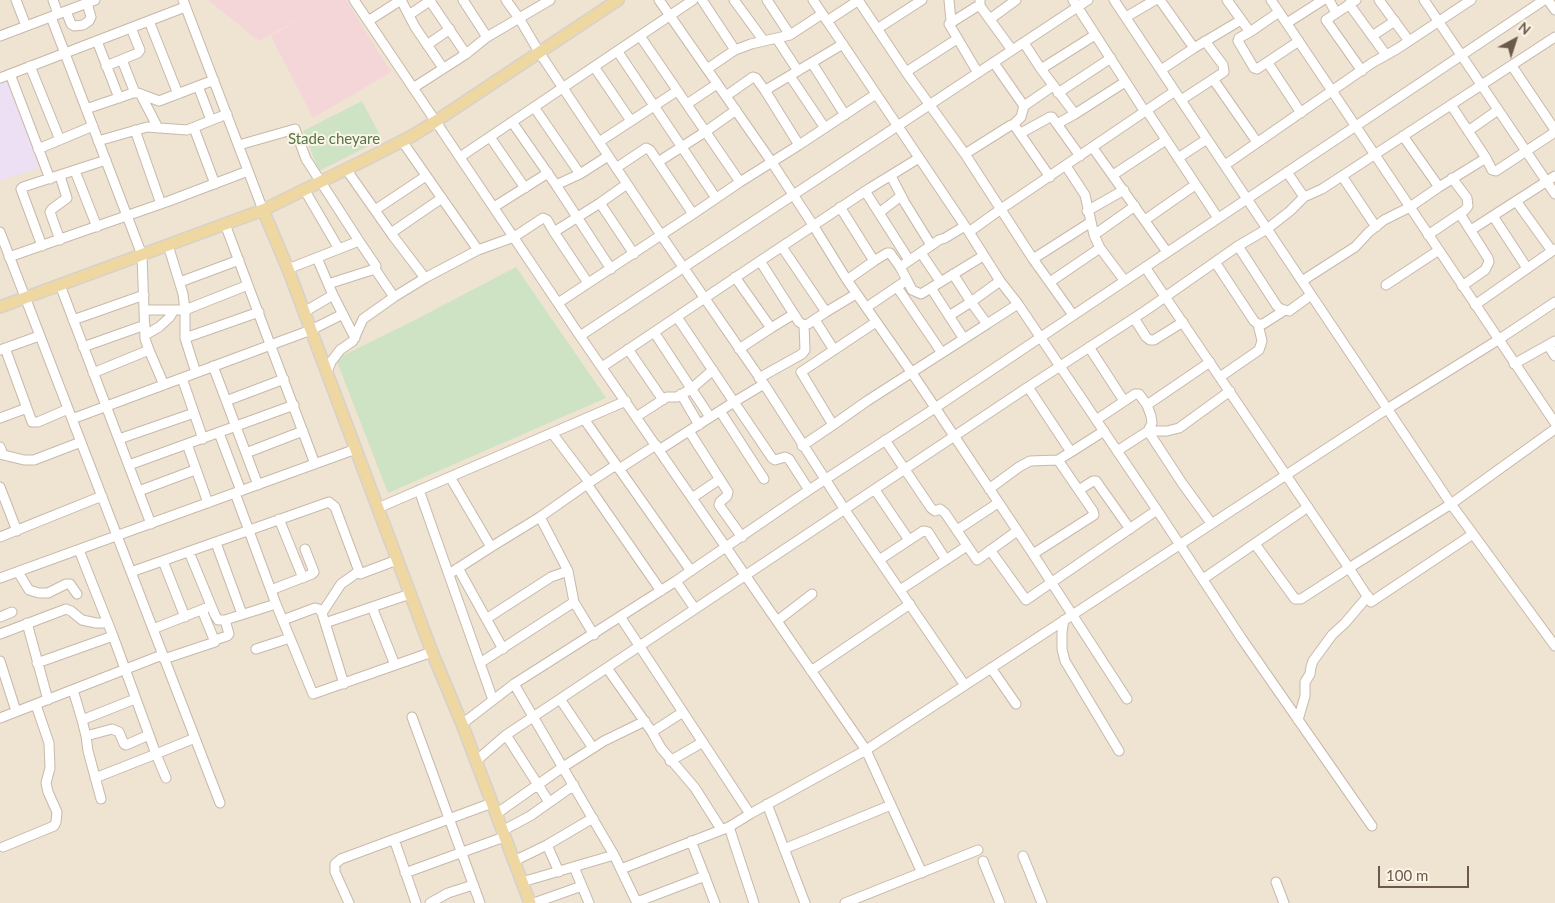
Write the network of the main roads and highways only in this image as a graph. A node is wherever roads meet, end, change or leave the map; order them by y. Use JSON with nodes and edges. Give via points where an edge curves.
{"nodes":[{"id":1,"x":618,"y":0,"type":"edge"},
{"id":2,"x":263,"y":210,"type":"junction"},
{"id":3,"x":0,"y":307,"type":"edge"},
{"id":4,"x":530,"y":903,"type":"edge"}],
"edges":[{"from":1,"to":2,"type":"main road","via":[[436,121]]},
{"from":2,"to":3,"type":"main road"},
{"from":2,"to":4,"type":"main road"}]}
